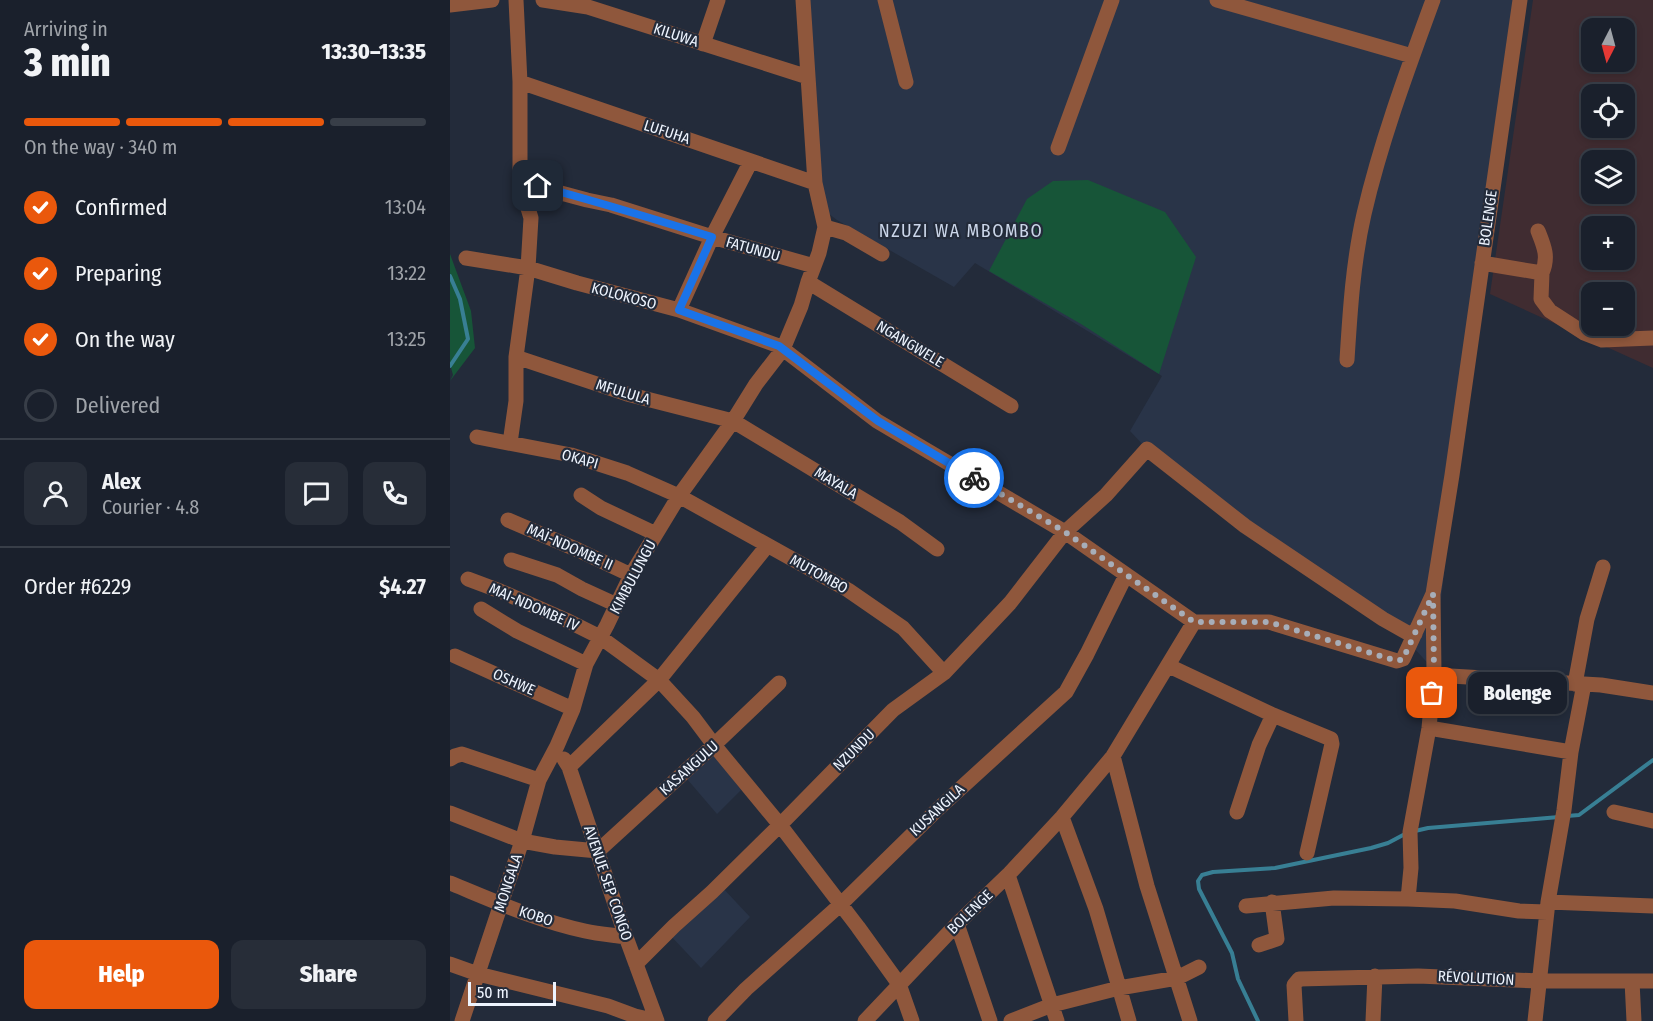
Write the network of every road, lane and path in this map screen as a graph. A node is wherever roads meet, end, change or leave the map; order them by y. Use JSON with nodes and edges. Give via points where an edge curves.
{"nodes":[{"id":1,"x":492,"y":0,"type":"edge"},
{"id":2,"x":516,"y":0,"type":"edge"},
{"id":3,"x":543,"y":0,"type":"edge"},
{"id":4,"x":718,"y":0,"type":"edge"},
{"id":5,"x":803,"y":0,"type":"edge"},
{"id":6,"x":885,"y":0,"type":"edge"},
{"id":7,"x":1112,"y":0,"type":"edge"},
{"id":8,"x":1217,"y":0,"type":"edge"},
{"id":9,"x":1433,"y":0,"type":"edge"},
{"id":10,"x":1520,"y":0,"type":"edge"},
{"id":11,"x":588,"y":4,"type":"edge"},
{"id":12,"x":450,"y":5,"type":"edge"},
{"id":13,"x":703,"y":44,"type":"junction"},
{"id":14,"x":1412,"y":56,"type":"junction"},
{"id":15,"x":808,"y":77,"type":"junction"},
{"id":16,"x":520,"y":82,"type":"junction"},
{"id":17,"x":906,"y":82,"type":"dead end"},
{"id":18,"x":1058,"y":148,"type":"dead end"},
{"id":19,"x":751,"y":161,"type":"junction"},
{"id":20,"x":520,"y":182,"type":"junction"},
{"id":21,"x":815,"y":183,"type":"junction"},
{"id":22,"x":825,"y":227,"type":"junction"},
{"id":23,"x":1538,"y":231,"type":"dead end"},
{"id":24,"x":712,"y":237,"type":"junction"},
{"id":25,"x":882,"y":254,"type":"dead end"},
{"id":26,"x":466,"y":258,"type":"dead end"},
{"id":27,"x":1482,"y":263,"type":"junction"},
{"id":28,"x":814,"y":266,"type":"junction"},
{"id":29,"x":528,"y":268,"type":"junction"},
{"id":30,"x":1542,"y":273,"type":"junction"},
{"id":31,"x":808,"y":282,"type":"junction"},
{"id":32,"x":679,"y":310,"type":"junction"},
{"id":33,"x":1653,"y":338,"type":"edge"},
{"id":34,"x":781,"y":347,"type":"junction"},
{"id":35,"x":516,"y":357,"type":"junction"},
{"id":36,"x":1347,"y":360,"type":"dead end"},
{"id":37,"x":1011,"y":406,"type":"dead end"},
{"id":38,"x":733,"y":421,"type":"junction"},
{"id":39,"x":477,"y":437,"type":"dead end"},
{"id":40,"x":510,"y":443,"type":"junction"},
{"id":41,"x":581,"y":495,"type":"dead end"},
{"id":42,"x":679,"y":496,"type":"junction"},
{"id":43,"x":508,"y":520,"type":"dead end"},
{"id":44,"x":1065,"y":532,"type":"junction"},
{"id":45,"x":656,"y":534,"type":"junction"},
{"id":46,"x":767,"y":546,"type":"junction"},
{"id":47,"x":937,"y":549,"type":"dead end"},
{"id":48,"x":511,"y":560,"type":"dead end"},
{"id":49,"x":1603,"y":567,"type":"dead end"},
{"id":50,"x":631,"y":575,"type":"junction"},
{"id":51,"x":1126,"y":575,"type":"junction"},
{"id":52,"x":468,"y":579,"type":"dead end"},
{"id":53,"x":1433,"y":594,"type":"junction"},
{"id":54,"x":617,"y":605,"type":"junction"},
{"id":55,"x":481,"y":609,"type":"dead end"},
{"id":56,"x":1194,"y":622,"type":"junction"},
{"id":57,"x":1415,"y":634,"type":"junction"},
{"id":58,"x":600,"y":637,"type":"junction"},
{"id":59,"x":455,"y":656,"type":"dead end"},
{"id":60,"x":586,"y":664,"type":"junction"},
{"id":61,"x":1169,"y":666,"type":"junction"},
{"id":62,"x":944,"y":673,"type":"junction"},
{"id":63,"x":1434,"y":675,"type":"junction"},
{"id":64,"x":659,"y":680,"type":"junction"},
{"id":65,"x":779,"y":683,"type":"dead end"},
{"id":66,"x":1580,"y":684,"type":"junction"},
{"id":67,"x":1653,"y":693,"type":"edge"},
{"id":68,"x":573,"y":709,"type":"junction"},
{"id":69,"x":1273,"y":715,"type":"junction"},
{"id":70,"x":1429,"y":728,"type":"junction"},
{"id":71,"x":557,"y":746,"type":"junction"},
{"id":72,"x":714,"y":746,"type":"junction"},
{"id":73,"x":1571,"y":752,"type":"junction"},
{"id":74,"x":1113,"y":756,"type":"junction"},
{"id":75,"x":450,"y":759,"type":"edge"},
{"id":76,"x":569,"y":767,"type":"junction"},
{"id":77,"x":539,"y":780,"type":"junction"},
{"id":78,"x":1237,"y":812,"type":"dead end"},
{"id":79,"x":1614,"y":812,"type":"dead end"},
{"id":80,"x":450,"y":813,"type":"edge"},
{"id":81,"x":1062,"y":817,"type":"junction"},
{"id":82,"x":1653,"y":821,"type":"edge"},
{"id":83,"x":780,"y":825,"type":"junction"},
{"id":84,"x":522,"y":841,"type":"junction"},
{"id":85,"x":598,"y":851,"type":"junction"},
{"id":86,"x":1307,"y":853,"type":"dead end"},
{"id":87,"x":1008,"y":875,"type":"junction"},
{"id":88,"x":450,"y":883,"type":"edge"},
{"id":89,"x":1408,"y":899,"type":"junction"},
{"id":90,"x":1272,"y":902,"type":"junction"},
{"id":91,"x":501,"y":904,"type":"junction"},
{"id":92,"x":840,"y":905,"type":"junction"},
{"id":93,"x":1246,"y":906,"type":"dead end"},
{"id":94,"x":1653,"y":906,"type":"edge"},
{"id":95,"x":1547,"y":907,"type":"junction"},
{"id":96,"x":957,"y":924,"type":"junction"},
{"id":97,"x":626,"y":937,"type":"junction"},
{"id":98,"x":1259,"y":945,"type":"dead end"},
{"id":99,"x":450,"y":964,"type":"edge"},
{"id":100,"x":636,"y":964,"type":"junction"},
{"id":101,"x":1199,"y":967,"type":"dead end"},
{"id":102,"x":478,"y":974,"type":"junction"},
{"id":103,"x":1375,"y":976,"type":"junction"},
{"id":104,"x":1177,"y":978,"type":"junction"},
{"id":105,"x":1539,"y":981,"type":"junction"},
{"id":106,"x":1632,"y":981,"type":"junction"},
{"id":107,"x":1653,"y":981,"type":"edge"},
{"id":108,"x":899,"y":984,"type":"junction"},
{"id":109,"x":1119,"y":988,"type":"junction"},
{"id":110,"x":1052,"y":1005,"type":"junction"},
{"id":111,"x":462,"y":1021,"type":"edge"},
{"id":112,"x":657,"y":1021,"type":"edge"},
{"id":113,"x":715,"y":1021,"type":"edge"},
{"id":114,"x":864,"y":1021,"type":"edge"},
{"id":115,"x":912,"y":1021,"type":"edge"},
{"id":116,"x":990,"y":1021,"type":"edge"},
{"id":117,"x":1011,"y":1021,"type":"edge"},
{"id":118,"x":1057,"y":1021,"type":"edge"},
{"id":119,"x":1129,"y":1021,"type":"edge"},
{"id":120,"x":1190,"y":1021,"type":"edge"},
{"id":121,"x":1296,"y":1021,"type":"edge"},
{"id":122,"x":1373,"y":1021,"type":"edge"},
{"id":123,"x":1535,"y":1021,"type":"edge"},
{"id":124,"x":1634,"y":1021,"type":"edge"}],
"edges":[{"from":1,"to":12,"type":"street"},
{"from":2,"to":16,"type":"street"},
{"from":3,"to":11,"type":"street","name":"KILUWA"},
{"from":4,"to":13,"type":"street"},
{"from":5,"to":15,"type":"street"},
{"from":6,"to":17,"type":"street"},
{"from":7,"to":18,"type":"street"},
{"from":8,"to":14,"type":"street"},
{"from":9,"to":14,"type":"street"},
{"from":10,"to":27,"type":"street","name":"BOLENGE"},
{"from":11,"to":13,"type":"street","name":"KILUWA"},
{"from":13,"to":15,"type":"street","name":"KILUWA"},
{"from":14,"to":36,"type":"street","via":[[1363,216]]},
{"from":15,"to":21,"type":"street"},
{"from":16,"to":19,"type":"street","name":"LUFUHA"},
{"from":16,"to":20,"type":"street"},
{"from":19,"to":21,"type":"street","name":"LUFUHA"},
{"from":19,"to":24,"type":"street"},
{"from":20,"to":24,"type":"street","name":"FATUNDU"},
{"from":20,"to":29,"type":"street","via":[[531,218]]},
{"from":21,"to":22,"type":"street"},
{"from":22,"to":25,"type":"street","via":[[846,233]]},
{"from":22,"to":28,"type":"street","name":"KIMBULUNGU"},
{"from":23,"to":30,"type":"street","via":[[1546,251]]},
{"from":24,"to":28,"type":"street","name":"FATUNDU"},
{"from":24,"to":32,"type":"street"},
{"from":26,"to":29,"type":"street","name":"KOLOKOSO"},
{"from":27,"to":30,"type":"street"},
{"from":27,"to":53,"type":"street","name":"BOLENGE"},
{"from":28,"to":31,"type":"street","name":"KIMBULUNGU"},
{"from":29,"to":32,"type":"street","name":"KOLOKOSO"},
{"from":29,"to":35,"type":"street"},
{"from":30,"to":33,"type":"street","via":[[1541,299],[1550,311],[1584,333],[1602,340]]},
{"from":31,"to":34,"type":"street","name":"KIMBULUNGU"},
{"from":31,"to":37,"type":"street","name":"NGANGWELE"},
{"from":32,"to":34,"type":"street","name":"KOLOKOSO"},
{"from":34,"to":38,"type":"street","name":"KIMBULUNGU"},
{"from":34,"to":44,"type":"street","name":"KOLOKOSO","via":[[878,421]]},
{"from":35,"to":38,"type":"street","name":"MFULULA","via":[[627,394]]},
{"from":35,"to":40,"type":"street","via":[[516,401]]},
{"from":38,"to":42,"type":"street","name":"KIMBULUNGU"},
{"from":38,"to":47,"type":"street","name":"MAYALA","via":[[900,522]]},
{"from":39,"to":40,"type":"street","name":"OKAPI"},
{"from":40,"to":42,"type":"street","name":"OKAPI","via":[[571,455],[627,473]]},
{"from":41,"to":45,"type":"street"},
{"from":42,"to":45,"type":"street","name":"KIMBULUNGU"},
{"from":42,"to":46,"type":"street","name":"MUTOMBO"},
{"from":43,"to":50,"type":"street","name":"MAÏ-NDOMBE II"},
{"from":44,"to":51,"type":"street","name":"KOLOKOSO"},
{"from":44,"to":57,"type":"street","name":"NZUNDU","via":[[1148,449],[1245,526],[1383,619]]},
{"from":44,"to":62,"type":"street","name":"NZUNDU","via":[[1010,603]]},
{"from":45,"to":50,"type":"street","name":"KIMBULUNGU"},
{"from":46,"to":62,"type":"street","name":"MUTOMBO","via":[[848,590],[903,628]]},
{"from":46,"to":64,"type":"street"},
{"from":48,"to":54,"type":"street","via":[[557,575]]},
{"from":49,"to":66,"type":"street","via":[[1587,620]]},
{"from":50,"to":54,"type":"street","name":"KIMBULUNGU"},
{"from":51,"to":56,"type":"street","name":"KOLOKOSO"},
{"from":51,"to":92,"type":"street","name":"KUSANGILA","via":[[1066,692]]},
{"from":52,"to":58,"type":"street","name":"MAI-NDOMBE IV"},
{"from":53,"to":57,"type":"street"},
{"from":53,"to":63,"type":"street","name":"BOLENGE"},
{"from":54,"to":58,"type":"street","name":"KIMBULUNGU"},
{"from":55,"to":60,"type":"street"},
{"from":56,"to":57,"type":"street","via":[[1269,622],[1397,661],[1403,659]]},
{"from":56,"to":61,"type":"street","name":"BOLENGE"},
{"from":58,"to":60,"type":"street","name":"KIMBULUNGU"},
{"from":58,"to":64,"type":"street","name":"MAI-NDOMBE IV"},
{"from":59,"to":68,"type":"street","name":"OSHWE"},
{"from":60,"to":68,"type":"street","name":"KIMBULUNGU"},
{"from":61,"to":69,"type":"street"},
{"from":61,"to":74,"type":"street","name":"BOLENGE"},
{"from":62,"to":83,"type":"street","name":"NZUNDU","via":[[892,711]]},
{"from":63,"to":66,"type":"street"},
{"from":63,"to":70,"type":"street","name":"BOLENGE"},
{"from":64,"to":72,"type":"street","name":"MAI-NDOMBE IV"},
{"from":64,"to":76,"type":"street"},
{"from":65,"to":72,"type":"street","name":"KASANGULU"},
{"from":66,"to":67,"type":"street"},
{"from":66,"to":73,"type":"street"},
{"from":68,"to":71,"type":"street","name":"KIMBULUNGU"},
{"from":69,"to":78,"type":"street"},
{"from":69,"to":86,"type":"street","via":[[1331,739]]},
{"from":70,"to":73,"type":"street"},
{"from":70,"to":89,"type":"street","name":"BOLENGE","via":[[1410,832]]},
{"from":71,"to":76,"type":"street","name":"AVENUE SEP CONGO"},
{"from":71,"to":77,"type":"street","name":"MONGALA"},
{"from":72,"to":83,"type":"street","name":"MAI-NDOMBE IV"},
{"from":72,"to":85,"type":"street","name":"KASANGULU"},
{"from":73,"to":95,"type":"street"},
{"from":74,"to":81,"type":"street","name":"BOLENGE"},
{"from":74,"to":104,"type":"street","via":[[1147,886]]},
{"from":75,"to":77,"type":"street","via":[[462,754]]},
{"from":76,"to":85,"type":"street","name":"AVENUE SEP CONGO"},
{"from":77,"to":84,"type":"street","name":"MONGALA"},
{"from":79,"to":82,"type":"street"},
{"from":80,"to":84,"type":"street"},
{"from":81,"to":87,"type":"street","name":"BOLENGE"},
{"from":81,"to":109,"type":"street","via":[[1096,909]]},
{"from":83,"to":92,"type":"street","name":"MAI-NDOMBE IV"},
{"from":83,"to":100,"type":"street","name":"NZUNDU"},
{"from":84,"to":85,"type":"street"},
{"from":84,"to":91,"type":"street","name":"MONGALA"},
{"from":85,"to":97,"type":"street","name":"AVENUE SEP CONGO"},
{"from":87,"to":96,"type":"street","name":"BOLENGE"},
{"from":87,"to":110,"type":"street"},
{"from":88,"to":91,"type":"street","name":"KOBO"},
{"from":89,"to":90,"type":"street"},
{"from":89,"to":95,"type":"street","via":[[1455,901],[1519,911]]},
{"from":90,"to":93,"type":"street"},
{"from":90,"to":98,"type":"street","via":[[1277,939]]},
{"from":91,"to":97,"type":"street","name":"KOBO","via":[[585,931]]},
{"from":91,"to":102,"type":"street","name":"MONGALA"},
{"from":92,"to":108,"type":"street","name":"MAI-NDOMBE IV"},
{"from":92,"to":113,"type":"street","name":"KUSANGILA"},
{"from":94,"to":95,"type":"street"},
{"from":95,"to":105,"type":"street"},
{"from":96,"to":108,"type":"street","name":"BOLENGE"},
{"from":96,"to":116,"type":"street"},
{"from":97,"to":100,"type":"street","name":"AVENUE SEP CONGO"},
{"from":99,"to":102,"type":"street"},
{"from":100,"to":112,"type":"street","name":"AVENUE SEP CONGO"},
{"from":101,"to":104,"type":"street"},
{"from":102,"to":111,"type":"street","name":"MONGALA"},
{"from":102,"to":112,"type":"street"},
{"from":103,"to":105,"type":"street","name":"RÉVOLUTION"},
{"from":103,"to":121,"type":"street","name":"RÉVOLUTION","via":[[1299,979],[1294,985]]},
{"from":103,"to":122,"type":"street"},
{"from":104,"to":109,"type":"street"},
{"from":104,"to":120,"type":"street"},
{"from":105,"to":106,"type":"street","name":"RÉVOLUTION"},
{"from":105,"to":123,"type":"street"},
{"from":106,"to":107,"type":"street","name":"RÉVOLUTION"},
{"from":106,"to":124,"type":"street"},
{"from":108,"to":114,"type":"street","name":"BOLENGE"},
{"from":108,"to":115,"type":"street","name":"MAI-NDOMBE IV"},
{"from":109,"to":110,"type":"street"},
{"from":109,"to":119,"type":"street"},
{"from":110,"to":117,"type":"street"},
{"from":110,"to":118,"type":"street"}]}
